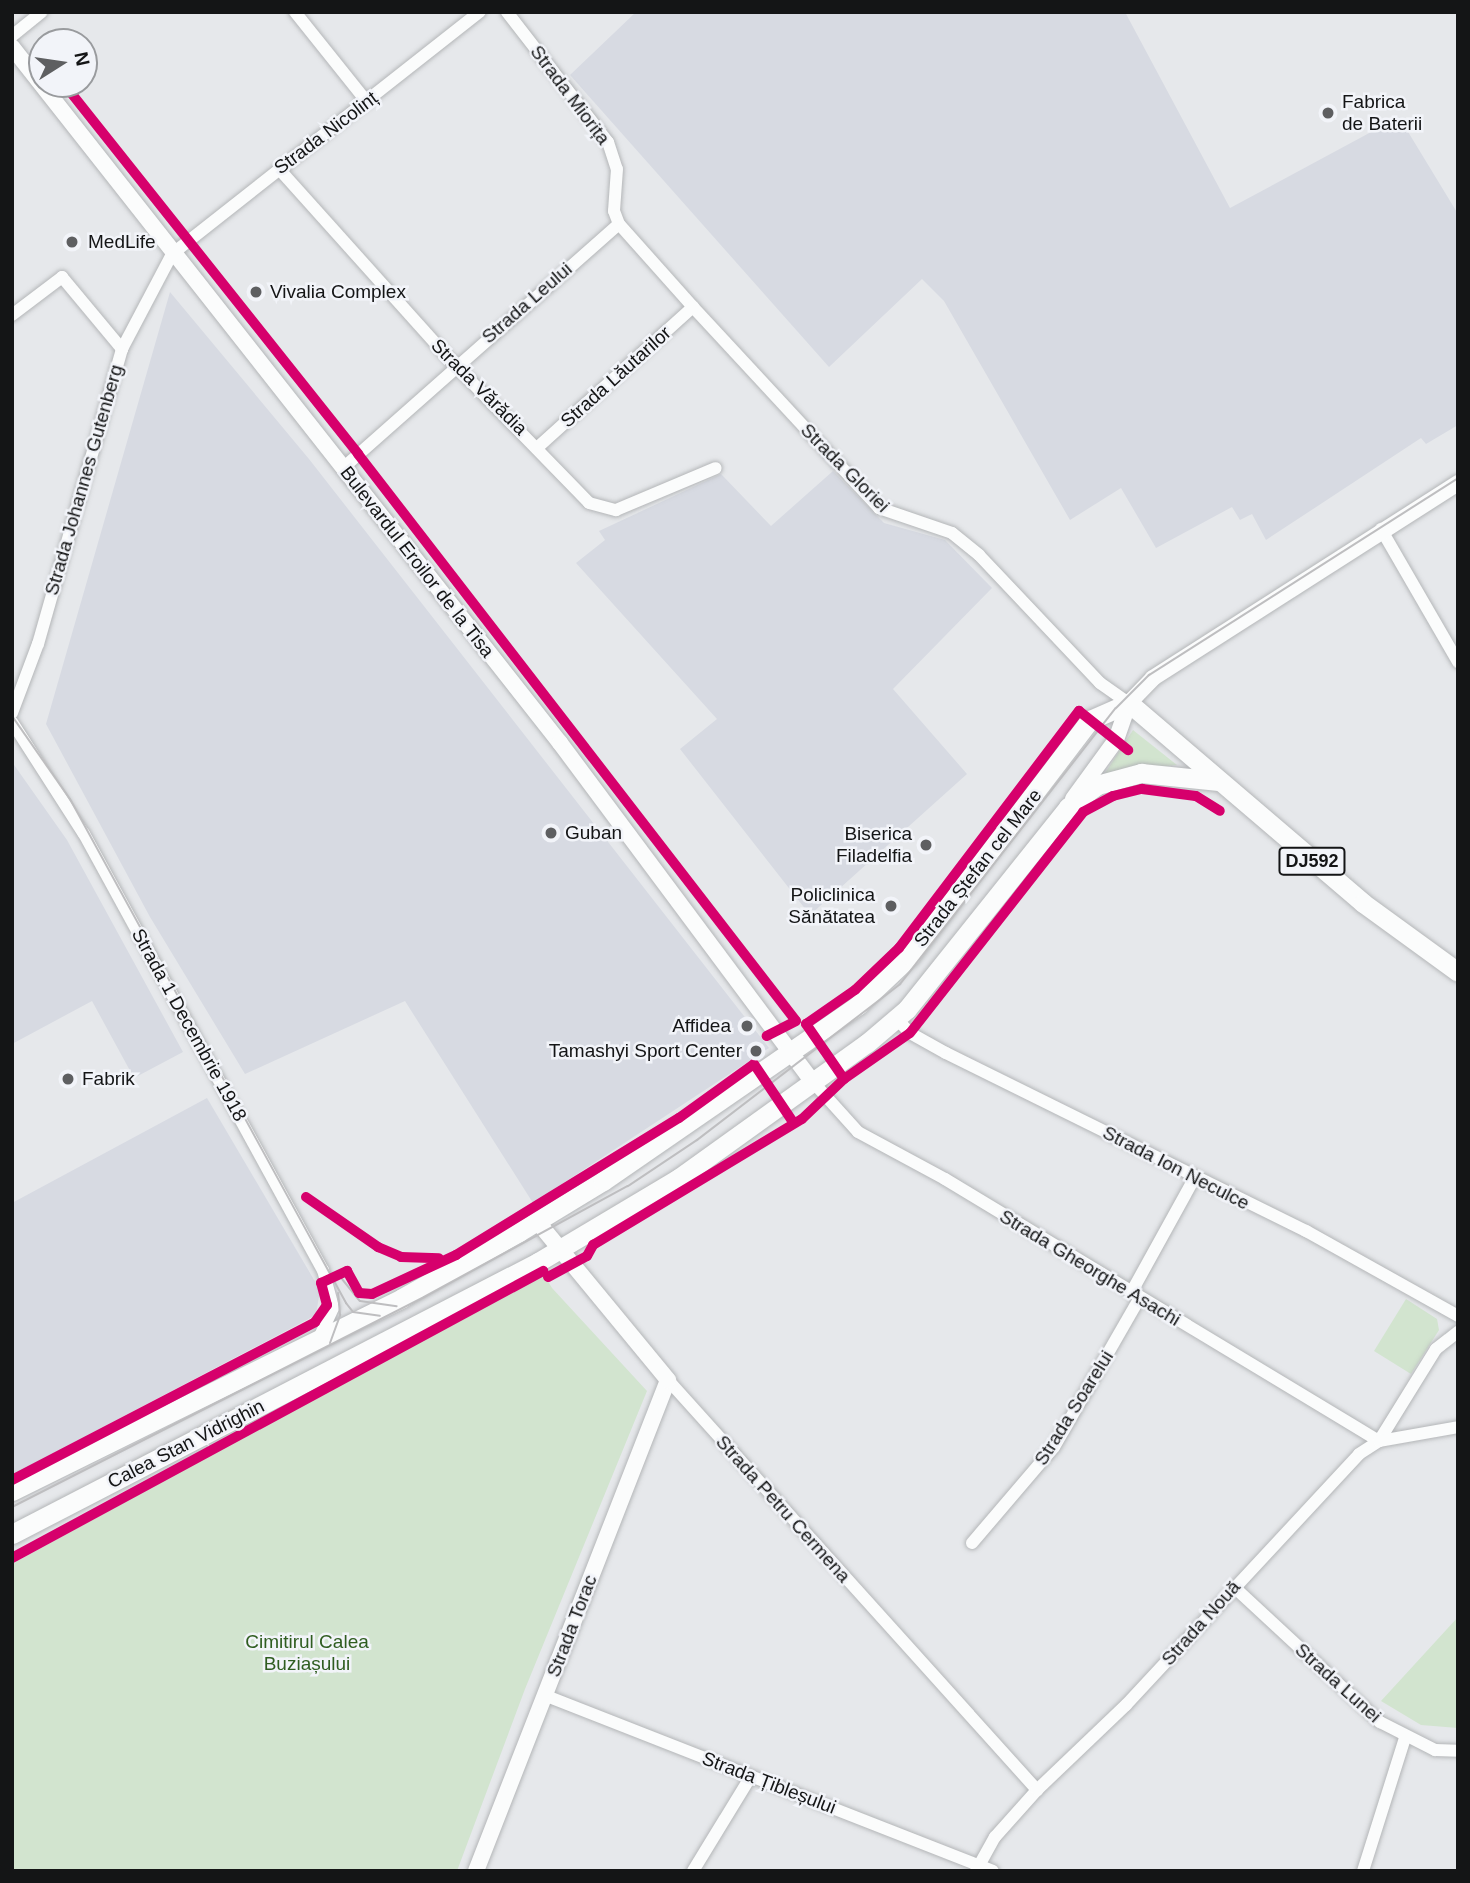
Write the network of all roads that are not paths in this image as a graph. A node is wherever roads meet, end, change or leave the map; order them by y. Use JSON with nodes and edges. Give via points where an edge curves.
{"nodes":[{"id":1,"x":42,"y":12,"type":"edge"},
{"id":2,"x":295,"y":12,"type":"edge"},
{"id":3,"x":480,"y":12,"type":"edge"},
{"id":4,"x":507,"y":12,"type":"edge"},
{"id":5,"x":12,"y":36,"type":"edge"},
{"id":6,"x":12,"y":47,"type":"edge"},
{"id":7,"x":367,"y":102,"type":"junction"},
{"id":8,"x":278,"y":169,"type":"junction"},
{"id":9,"x":619,"y":224,"type":"junction"},
{"id":10,"x":172,"y":254,"type":"junction"},
{"id":11,"x":693,"y":307,"type":"junction"},
{"id":12,"x":12,"y":315,"type":"edge"},
{"id":13,"x":122,"y":349,"type":"junction"},
{"id":14,"x":455,"y":365,"type":"junction"},
{"id":15,"x":538,"y":447,"type":"junction"},
{"id":16,"x":343,"y":468,"type":"junction"},
{"id":17,"x":716,"y":468,"type":"dead end"},
{"id":18,"x":1458,"y":484,"type":"edge"},
{"id":19,"x":1381,"y":529,"type":"junction"},
{"id":20,"x":1458,"y":662,"type":"edge"},
{"id":21,"x":1129,"y":703,"type":"junction"},
{"id":22,"x":12,"y":713,"type":"edge"},
{"id":23,"x":12,"y":722,"type":"edge"},
{"id":24,"x":1219,"y":781,"type":"junction"},
{"id":25,"x":1068,"y":807,"type":"junction"},
{"id":26,"x":1458,"y":972,"type":"edge"},
{"id":27,"x":897,"y":1018,"type":"junction"},
{"id":28,"x":792,"y":1051,"type":"junction"},
{"id":29,"x":813,"y":1082,"type":"junction"},
{"id":30,"x":1194,"y":1179,"type":"junction"},
{"id":31,"x":537,"y":1222,"type":"junction"},
{"id":32,"x":562,"y":1249,"type":"junction"},
{"id":33,"x":1135,"y":1296,"type":"junction"},
{"id":34,"x":1444,"y":1312,"type":"junction"},
{"id":35,"x":1458,"y":1316,"type":"edge"},
{"id":36,"x":1458,"y":1332,"type":"edge"},
{"id":37,"x":319,"y":1337,"type":"junction"},
{"id":38,"x":1445,"y":1341,"type":"junction"},
{"id":39,"x":360,"y":1353,"type":"joint"},
{"id":40,"x":668,"y":1380,"type":"junction"},
{"id":41,"x":1458,"y":1427,"type":"edge"},
{"id":42,"x":1379,"y":1441,"type":"junction"},
{"id":43,"x":12,"y":1491,"type":"edge"},
{"id":44,"x":12,"y":1534,"type":"edge"},
{"id":45,"x":972,"y":1543,"type":"dead end"},
{"id":46,"x":1234,"y":1587,"type":"junction"},
{"id":47,"x":544,"y":1695,"type":"junction"},
{"id":48,"x":1405,"y":1738,"type":"junction"},
{"id":49,"x":1458,"y":1751,"type":"edge"},
{"id":50,"x":751,"y":1776,"type":"junction"},
{"id":51,"x":1037,"y":1790,"type":"junction"},
{"id":52,"x":977,"y":1868,"type":"edge"},
{"id":53,"x":476,"y":1871,"type":"edge"},
{"id":54,"x":693,"y":1871,"type":"edge"},
{"id":55,"x":993,"y":1871,"type":"edge"},
{"id":56,"x":1363,"y":1871,"type":"edge"}],
"edges":[{"from":1,"to":5,"type":"street"},
{"from":2,"to":7,"type":"street"},
{"from":3,"to":7,"type":"street","name":"Strada Nicolinț"},
{"from":4,"to":9,"type":"street","name":"Strada Miorița","via":[[608,142],[617,169],[614,211]]},
{"from":6,"to":10,"type":"street","name":"Bulevardul Eroilor de la Tisa"},
{"from":7,"to":8,"type":"street","name":"Strada Nicolinț"},
{"from":8,"to":10,"type":"street","name":"Strada Nicolinț"},
{"from":8,"to":14,"type":"street","name":"Strada Vărădia"},
{"from":9,"to":11,"type":"street","name":"Strada Gloriei"},
{"from":9,"to":14,"type":"street","name":"Strada Leului"},
{"from":10,"to":13,"type":"street","name":"Strada Johannes Gutenberg"},
{"from":10,"to":16,"type":"street","name":"Bulevardul Eroilor de la Tisa"},
{"from":11,"to":15,"type":"street","name":"Strada Lăutarilor"},
{"from":11,"to":21,"type":"street","name":"Strada Gloriei","via":[[879,508],[954,536],[979,555],[1100,683]]},
{"from":12,"to":13,"type":"street","via":[[62,277]]},
{"from":13,"to":22,"type":"street","name":"Strada Johannes Gutenberg","via":[[38,644]]},
{"from":14,"to":15,"type":"street","name":"Strada Vărădia"},
{"from":14,"to":16,"type":"street","name":"Strada Leului"},
{"from":15,"to":17,"type":"street","name":"Strada Vărădia","via":[[589,503],[608,511]]},
{"from":16,"to":28,"type":"street","name":"Bulevardul Eroilor de la Tisa","via":[[560,743]]},
{"from":18,"to":19,"type":"street","name":"Strada Ștefan cel Mare"},
{"from":19,"to":20,"type":"street"},
{"from":19,"to":21,"type":"street","name":"Strada Ștefan cel Mare","via":[[1174,663]]},
{"from":21,"to":24,"type":"main road","number":"DJ592"},
{"from":21,"to":25,"type":"street","name":"Strada Ștefan cel Mare","via":[[1116,740]]},
{"from":21,"to":28,"type":"main road","name":"Strada Ștefan cel Mare","via":[[1090,720],[893,974]]},
{"from":23,"to":37,"type":"street","name":"Strada 1 Decembrie 1918","via":[[71,810],[323,1270],[333,1308]]},
{"from":24,"to":25,"type":"main road","via":[[1162,773],[1120,776],[1097,785]]},
{"from":24,"to":26,"type":"main road","number":"DJ592","via":[[1363,903]]},
{"from":25,"to":27,"type":"main road","name":"Strada Ștefan cel Mare"},
{"from":27,"to":29,"type":"main road","name":"Strada Ștefan cel Mare"},
{"from":27,"to":30,"type":"street","name":"Strada Ion Neculce","via":[[911,1033],[946,1053]]},
{"from":28,"to":29,"type":"street","name":"Bulevardul Eroilor de la Tisa"},
{"from":28,"to":31,"type":"main road","name":"Strada Ștefan cel Mare"},
{"from":29,"to":32,"type":"main road","name":"Strada Ștefan cel Mare","via":[[679,1178]]},
{"from":29,"to":33,"type":"street","name":"Strada Gheorghe Asachi","via":[[858,1132],[945,1179]]},
{"from":30,"to":33,"type":"street","name":"Strada Soarelui"},
{"from":30,"to":34,"type":"street","name":"Strada Ion Neculce","via":[[1306,1231]]},
{"from":31,"to":32,"type":"street","name":"Strada Petru Cermena"},
{"from":31,"to":37,"type":"main road","name":"Strada Ștefan cel Mare","via":[[402,1298]]},
{"from":32,"to":39,"type":"main road","name":"Strada Ștefan cel Mare"},
{"from":32,"to":40,"type":"street","name":"Strada Petru Cermena"},
{"from":33,"to":42,"type":"street","name":"Strada Gheorghe Asachi"},
{"from":33,"to":45,"type":"street","name":"Strada Soarelui","via":[[1054,1447]]},
{"from":34,"to":35,"type":"street","name":"Strada Ion Neculce"},
{"from":34,"to":38,"type":"street","via":[[1450,1329]]},
{"from":36,"to":38,"type":"street"},
{"from":37,"to":43,"type":"main road","name":"Calea Stan Vidrighin"},
{"from":38,"to":42,"type":"street","via":[[1414,1380]]},
{"from":39,"to":44,"type":"main road","name":"Calea Stan Vidrighin"},
{"from":40,"to":47,"type":"street","name":"Strada Torac"},
{"from":40,"to":51,"type":"street","name":"Strada Petru Cermena"},
{"from":41,"to":42,"type":"street","name":"Strada Nouă"},
{"from":42,"to":46,"type":"street","name":"Strada Nouă","via":[[1359,1454]]},
{"from":46,"to":48,"type":"street","name":"Strada Lunei","via":[[1361,1707]]},
{"from":46,"to":51,"type":"street","name":"Strada Nouă","via":[[1126,1705]]},
{"from":47,"to":50,"type":"street","name":"Strada Țibleșului"},
{"from":47,"to":53,"type":"street","name":"Strada Torac"},
{"from":48,"to":49,"type":"street","name":"Strada Lunei","via":[[1435,1750]]},
{"from":48,"to":56,"type":"street"},
{"from":50,"to":52,"type":"street","name":"Strada Țibleșului"},
{"from":50,"to":54,"type":"street"},
{"from":51,"to":52,"type":"street","name":"Strada Nouă","via":[[995,1838]]},
{"from":52,"to":55,"type":"street","name":"Strada Țibleșului"}]}
